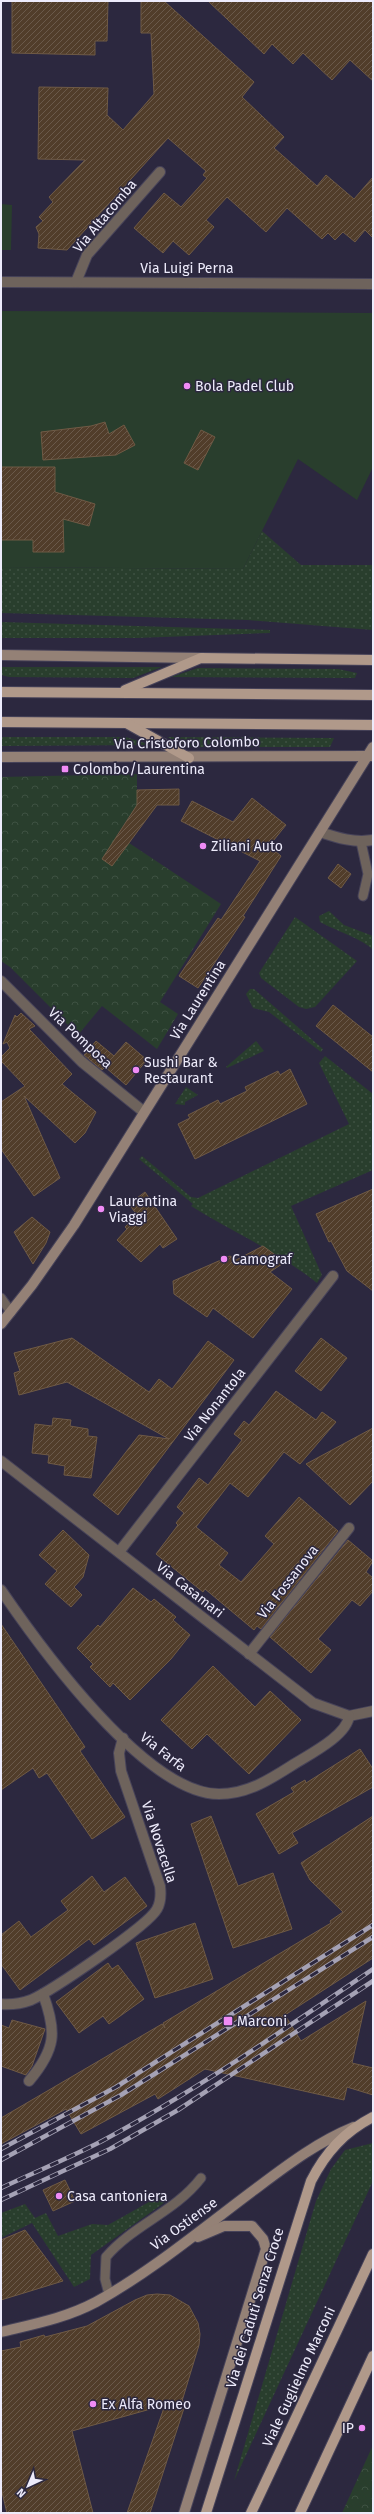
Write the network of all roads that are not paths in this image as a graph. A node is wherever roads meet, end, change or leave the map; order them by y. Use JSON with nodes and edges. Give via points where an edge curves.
{"nodes":[{"id":1,"x":160,"y":172,"type":"dead end"},
{"id":2,"x":1,"y":282,"type":"edge"},
{"id":3,"x":76,"y":282,"type":"junction"},
{"id":4,"x":373,"y":284,"type":"edge"},
{"id":5,"x":1,"y":655,"type":"edge"},
{"id":6,"x":201,"y":658,"type":"junction"},
{"id":7,"x":373,"y":660,"type":"edge"},
{"id":8,"x":1,"y":686,"type":"edge"},
{"id":9,"x":1,"y":692,"type":"edge"},
{"id":10,"x":14,"y":692,"type":"junction"},
{"id":11,"x":121,"y":692,"type":"junction"},
{"id":12,"x":373,"y":695,"type":"edge"},
{"id":13,"x":2,"y":723,"type":"edge"},
{"id":14,"x":126,"y":723,"type":"junction"},
{"id":15,"x":373,"y":725,"type":"edge"},
{"id":16,"x":373,"y":747,"type":"edge"},
{"id":17,"x":370,"y":756,"type":"edge"},
{"id":18,"x":1,"y":757,"type":"edge"},
{"id":19,"x":189,"y":758,"type":"junction"},
{"id":20,"x":320,"y":832,"type":"junction"},
{"id":21,"x":373,"y":840,"type":"edge"},
{"id":22,"x":361,"y":842,"type":"junction"},
{"id":23,"x":370,"y":876,"type":"edge"},
{"id":24,"x":363,"y":896,"type":"dead end"},
{"id":25,"x":1,"y":981,"type":"edge"},
{"id":26,"x":144,"y":1112,"type":"junction"},
{"id":27,"x":333,"y":1276,"type":"dead end"},
{"id":28,"x":1,"y":1298,"type":"edge"},
{"id":29,"x":12,"y":1312,"type":"junction"},
{"id":30,"x":1,"y":1324,"type":"edge"},
{"id":31,"x":1,"y":1461,"type":"edge"},
{"id":32,"x":349,"y":1528,"type":"dead end"},
{"id":33,"x":119,"y":1552,"type":"junction"},
{"id":34,"x":1,"y":1590,"type":"edge"},
{"id":35,"x":249,"y":1654,"type":"junction"},
{"id":36,"x":373,"y":1711,"type":"edge"},
{"id":37,"x":349,"y":1716,"type":"junction"},
{"id":38,"x":123,"y":1738,"type":"junction"},
{"id":39,"x":42,"y":1994,"type":"junction"},
{"id":40,"x":1,"y":2004,"type":"edge"},
{"id":41,"x":29,"y":2081,"type":"dead end"},
{"id":42,"x":373,"y":2117,"type":"edge"},
{"id":43,"x":356,"y":2126,"type":"junction"},
{"id":44,"x":201,"y":2178,"type":"dead end"},
{"id":45,"x":184,"y":2243,"type":"junction"},
{"id":46,"x":373,"y":2254,"type":"edge"},
{"id":47,"x":110,"y":2294,"type":"junction"},
{"id":48,"x":1,"y":2332,"type":"edge"},
{"id":49,"x":373,"y":2356,"type":"edge"},
{"id":50,"x":184,"y":2513,"type":"edge"},
{"id":51,"x":206,"y":2513,"type":"edge"},
{"id":52,"x":251,"y":2513,"type":"edge"},
{"id":53,"x":300,"y":2513,"type":"edge"}],
"edges":[{"from":1,"to":3,"type":"street","name":"Via Altacomba","via":[[88,255]]},
{"from":2,"to":3,"type":"street","name":"Via Luigi Perna"},
{"from":3,"to":4,"type":"street","name":"Via Luigi Perna"},
{"from":5,"to":6,"type":"main road"},
{"from":6,"to":7,"type":"main road"},
{"from":6,"to":11,"type":"main road"},
{"from":8,"to":10,"type":"main road"},
{"from":9,"to":10,"type":"main road"},
{"from":10,"to":11,"type":"main road"},
{"from":11,"to":12,"type":"main road"},
{"from":13,"to":14,"type":"main road","name":"Via Cristoforo Colombo"},
{"from":14,"to":15,"type":"main road","name":"Via Cristoforo Colombo"},
{"from":14,"to":19,"type":"main road"},
{"from":16,"to":17,"type":"main road","name":"Via Laurentina"},
{"from":17,"to":19,"type":"main road","name":"Via Cristoforo Colombo"},
{"from":17,"to":20,"type":"main road","name":"Via Laurentina"},
{"from":18,"to":19,"type":"main road","name":"Via Cristoforo Colombo"},
{"from":20,"to":22,"type":"street","via":[[344,840]]},
{"from":20,"to":26,"type":"main road","name":"Via Laurentina"},
{"from":21,"to":22,"type":"street"},
{"from":22,"to":23,"type":"lane"},
{"from":23,"to":24,"type":"lane"},
{"from":25,"to":26,"type":"street","name":"Via Pomposa","via":[[82,1062]]},
{"from":26,"to":29,"type":"main road","name":"Via Laurentina","via":[[74,1224]]},
{"from":27,"to":33,"type":"street","name":"Via Nonantola"},
{"from":28,"to":29,"type":"lane"},
{"from":29,"to":30,"type":"main road","name":"Via Laurentina"},
{"from":31,"to":33,"type":"street","name":"Via Casamari"},
{"from":32,"to":35,"type":"street","name":"Via Fossanova"},
{"from":33,"to":35,"type":"street","name":"Via Casamari"},
{"from":34,"to":38,"type":"street","name":"Via Farfa","via":[[66,1680]]},
{"from":35,"to":37,"type":"street","name":"Via Casamari","via":[[314,1703]]},
{"from":36,"to":37,"type":"street"},
{"from":37,"to":38,"type":"street","name":"Via Farfa","via":[[342,1732],[304,1758],[256,1787],[229,1793],[211,1794],[180,1783],[162,1773]]},
{"from":38,"to":39,"type":"street","name":"Via Novacella","via":[[119,1753],[121,1771],[160,1886],[161,1898],[157,1910],[147,1921]]},
{"from":39,"to":40,"type":"street","name":"Via Novacella","via":[[15,2005]]},
{"from":39,"to":41,"type":"street","via":[[53,2026],[52,2043],[41,2068]]},
{"from":42,"to":43,"type":"main road","name":"Via Ostiense"},
{"from":43,"to":45,"type":"main road","name":"Via Ostiense","via":[[331,2137],[292,2162]]},
{"from":43,"to":51,"type":"main road","name":"Via dei Caduti Senza Croce","via":[[332,2148],[309,2186]]},
{"from":44,"to":47,"type":"lane","via":[[182,2200],[126,2239],[106,2257],[105,2279]]},
{"from":45,"to":47,"type":"main road","name":"Via Ostiense"},
{"from":45,"to":50,"type":"main road","name":"Via dei Caduti Senza Croce","via":[[224,2226],[245,2225],[252,2226],[258,2231],[266,2249]]},
{"from":46,"to":52,"type":"main road","name":"Viale Guglielmo Marconi"},
{"from":47,"to":48,"type":"main road","name":"Via Ostiense","via":[[66,2315]]},
{"from":49,"to":53,"type":"main road"}]}
